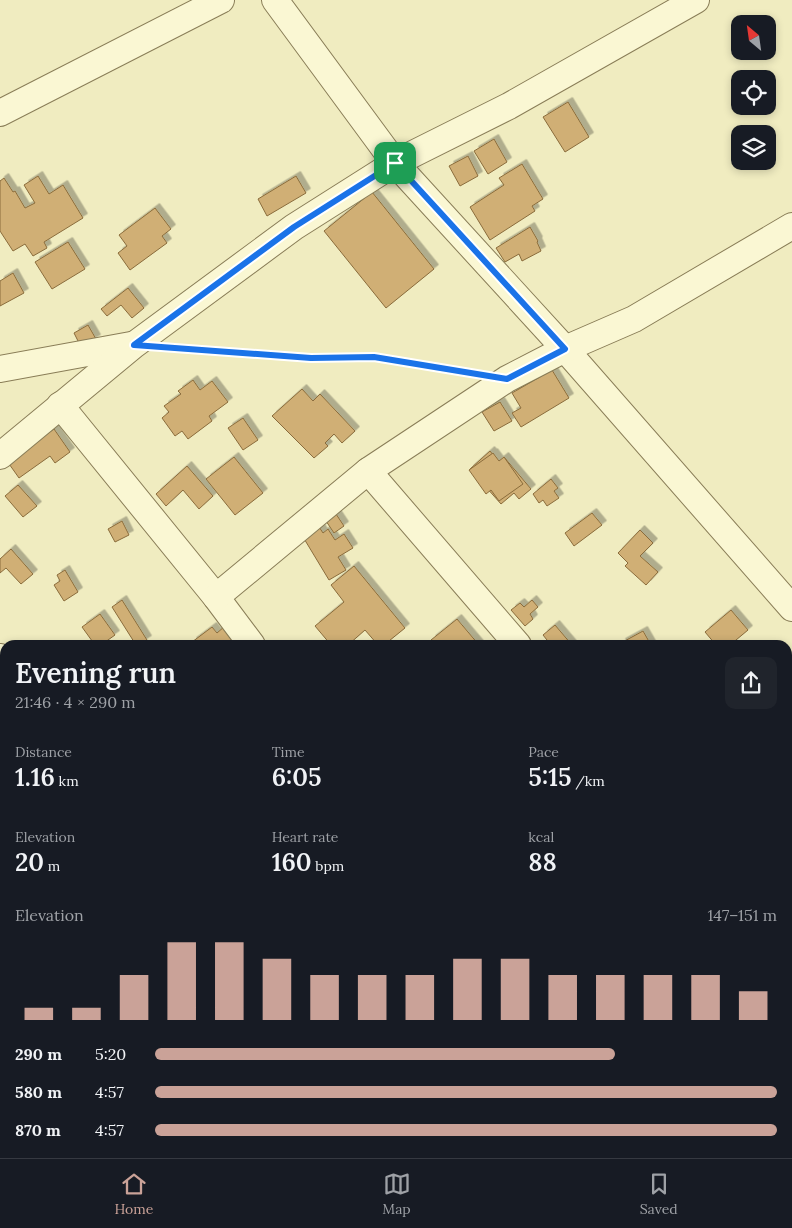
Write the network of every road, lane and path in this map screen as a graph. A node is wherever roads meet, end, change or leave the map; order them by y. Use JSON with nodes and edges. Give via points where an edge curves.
{"nodes":[{"id":1,"x":221,"y":0,"type":"edge"},
{"id":2,"x":274,"y":0,"type":"edge"},
{"id":3,"x":696,"y":0,"type":"edge"},
{"id":4,"x":191,"y":9,"type":"edge"},
{"id":5,"x":0,"y":113,"type":"edge"},
{"id":6,"x":395,"y":163,"type":"junction"},
{"id":7,"x":792,"y":226,"type":"edge"},
{"id":8,"x":134,"y":345,"type":"junction"},
{"id":9,"x":565,"y":349,"type":"junction"},
{"id":10,"x":0,"y":369,"type":"edge"},
{"id":11,"x":507,"y":379,"type":"junction"},
{"id":12,"x":60,"y":405,"type":"junction"},
{"id":13,"x":0,"y":456,"type":"edge"},
{"id":14,"x":368,"y":471,"type":"junction"},
{"id":15,"x":216,"y":597,"type":"junction"},
{"id":16,"x":792,"y":608,"type":"edge"},
{"id":17,"x":248,"y":640,"type":"edge"},
{"id":18,"x":514,"y":640,"type":"edge"}],
"edges":[{"from":1,"to":4,"type":"street"},
{"from":2,"to":6,"type":"street"},
{"from":3,"to":6,"type":"street","via":[[509,106]]},
{"from":4,"to":5,"type":"street"},
{"from":6,"to":8,"type":"street","via":[[294,227]]},
{"from":6,"to":9,"type":"street"},
{"from":7,"to":9,"type":"street","via":[[634,319]]},
{"from":8,"to":10,"type":"street"},
{"from":8,"to":11,"type":"path","via":[[311,358],[374,357]]},
{"from":8,"to":12,"type":"street"},
{"from":9,"to":11,"type":"street"},
{"from":9,"to":16,"type":"street"},
{"from":11,"to":14,"type":"street"},
{"from":12,"to":13,"type":"street"},
{"from":12,"to":15,"type":"street"},
{"from":14,"to":15,"type":"street"},
{"from":14,"to":18,"type":"street"},
{"from":15,"to":17,"type":"street"}]}
